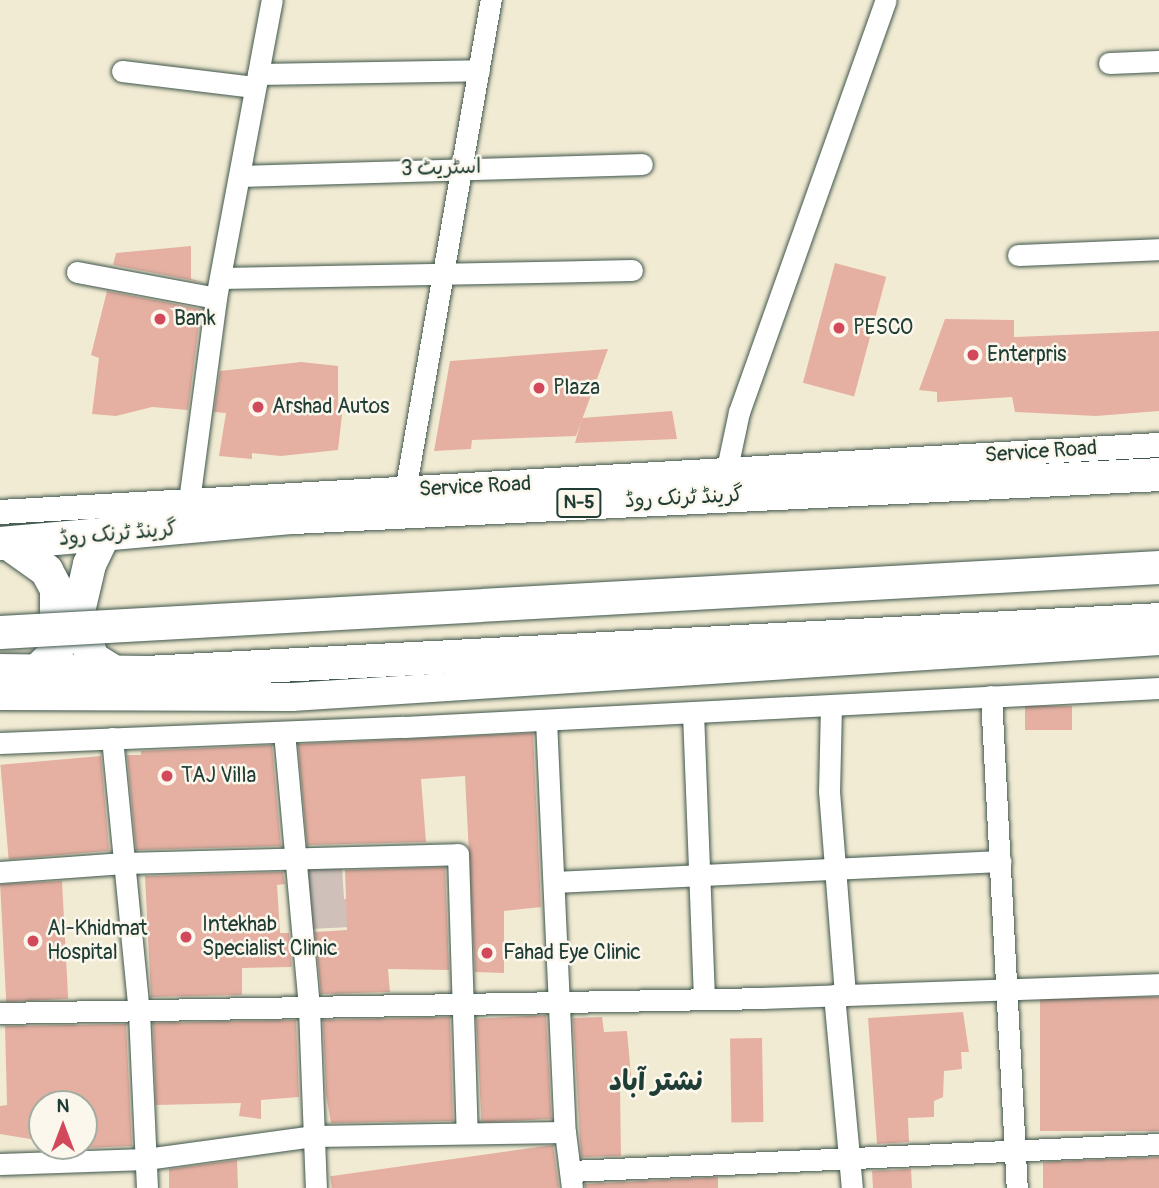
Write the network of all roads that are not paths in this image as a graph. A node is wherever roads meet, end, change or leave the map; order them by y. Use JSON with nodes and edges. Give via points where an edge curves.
{"nodes":[{"id":1,"x":272,"y":0,"type":"edge"},
{"id":2,"x":491,"y":0,"type":"edge"},
{"id":3,"x":886,"y":0,"type":"edge"},
{"id":4,"x":1159,"y":61,"type":"edge"},
{"id":5,"x":1109,"y":63,"type":"dead end"},
{"id":6,"x":479,"y":70,"type":"junction"},
{"id":7,"x":122,"y":71,"type":"dead end"},
{"id":8,"x":256,"y":81,"type":"junction"},
{"id":9,"x":642,"y":164,"type":"dead end"},
{"id":10,"x":463,"y":166,"type":"junction"},
{"id":11,"x":241,"y":176,"type":"junction"},
{"id":12,"x":1159,"y":249,"type":"edge"},
{"id":13,"x":1018,"y":255,"type":"dead end"},
{"id":14,"x":632,"y":270,"type":"dead end"},
{"id":15,"x":444,"y":271,"type":"junction"},
{"id":16,"x":77,"y":272,"type":"dead end"},
{"id":17,"x":218,"y":288,"type":"junction"},
{"id":18,"x":1159,"y":445,"type":"edge"},
{"id":19,"x":726,"y":472,"type":"junction"},
{"id":20,"x":1159,"y":474,"type":"edge"},
{"id":21,"x":405,"y":491,"type":"junction"},
{"id":22,"x":189,"y":501,"type":"junction"},
{"id":23,"x":3,"y":533,"type":"edge"},
{"id":24,"x":102,"y":537,"type":"junction"},
{"id":25,"x":1159,"y":567,"type":"edge"},
{"id":26,"x":1159,"y":619,"type":"edge"},
{"id":27,"x":0,"y":632,"type":"edge"},
{"id":28,"x":1159,"y":641,"type":"edge"},
{"id":29,"x":0,"y":670,"type":"edge"},
{"id":30,"x":36,"y":671,"type":"junction"},
{"id":31,"x":114,"y":672,"type":"junction"},
{"id":32,"x":1159,"y":688,"type":"edge"},
{"id":33,"x":0,"y":696,"type":"edge"},
{"id":34,"x":991,"y":696,"type":"junction"},
{"id":35,"x":831,"y":705,"type":"junction"},
{"id":36,"x":693,"y":712,"type":"junction"},
{"id":37,"x":546,"y":720,"type":"junction"},
{"id":38,"x":284,"y":732,"type":"junction"},
{"id":39,"x":112,"y":738,"type":"junction"},
{"id":40,"x":0,"y":743,"type":"edge"},
{"id":41,"x":295,"y":858,"type":"junction"},
{"id":42,"x":1001,"y":861,"type":"junction"},
{"id":43,"x":124,"y":863,"type":"junction"},
{"id":44,"x":838,"y":869,"type":"junction"},
{"id":45,"x":0,"y":872,"type":"edge"},
{"id":46,"x":699,"y":875,"type":"junction"},
{"id":47,"x":554,"y":882,"type":"junction"},
{"id":48,"x":1159,"y":984,"type":"edge"},
{"id":49,"x":1008,"y":988,"type":"junction"},
{"id":50,"x":840,"y":995,"type":"junction"},
{"id":51,"x":704,"y":999,"type":"junction"},
{"id":52,"x":559,"y":1000,"type":"junction"},
{"id":53,"x":465,"y":1004,"type":"junction"},
{"id":54,"x":309,"y":1008,"type":"junction"},
{"id":55,"x":139,"y":1012,"type":"junction"},
{"id":56,"x":0,"y":1013,"type":"edge"},
{"id":57,"x":565,"y":1132,"type":"junction"},
{"id":58,"x":467,"y":1133,"type":"junction"},
{"id":59,"x":314,"y":1136,"type":"junction"},
{"id":60,"x":1159,"y":1144,"type":"edge"},
{"id":61,"x":1014,"y":1152,"type":"junction"},
{"id":62,"x":146,"y":1159,"type":"junction"},
{"id":63,"x":849,"y":1159,"type":"junction"},
{"id":64,"x":0,"y":1164,"type":"edge"},
{"id":65,"x":572,"y":1180,"type":"edge"},
{"id":66,"x":148,"y":1188,"type":"edge"},
{"id":67,"x":316,"y":1188,"type":"edge"},
{"id":68,"x":852,"y":1188,"type":"edge"},
{"id":69,"x":1017,"y":1188,"type":"edge"}],
"edges":[{"from":1,"to":8,"type":"street"},
{"from":2,"to":6,"type":"street"},
{"from":3,"to":19,"type":"street","via":[[738,412]]},
{"from":4,"to":5,"type":"street"},
{"from":6,"to":8,"type":"street"},
{"from":6,"to":10,"type":"street"},
{"from":7,"to":8,"type":"street"},
{"from":8,"to":11,"type":"street"},
{"from":9,"to":10,"type":"street","name":"اسٹریٹ 3"},
{"from":10,"to":11,"type":"street","name":"اسٹریٹ 3"},
{"from":10,"to":15,"type":"street"},
{"from":11,"to":17,"type":"street"},
{"from":12,"to":13,"type":"street"},
{"from":14,"to":15,"type":"street"},
{"from":15,"to":17,"type":"street"},
{"from":15,"to":21,"type":"street"},
{"from":16,"to":17,"type":"street"},
{"from":17,"to":22,"type":"street"},
{"from":18,"to":19,"type":"street","name":"Service Road"},
{"from":19,"to":21,"type":"street","name":"Service Road"},
{"from":20,"to":24,"type":"highway","name":"گرینڈ ٹرنک روڈ","number":"N-5","via":[[293,517]]},
{"from":21,"to":22,"type":"street","name":"Service Road"},
{"from":22,"to":23,"type":"street","name":"Service Road"},
{"from":23,"to":24,"type":"highway","name":"گرینڈ ٹرنک روڈ","number":"N-5"},
{"from":23,"to":30,"type":"highway","via":[[46,569],[56,589],[56,651]]},
{"from":24,"to":31,"type":"highway","via":[[89,564],[77,615],[92,658]]},
{"from":25,"to":27,"type":"highway","bridge":true},
{"from":26,"to":31,"type":"highway"},
{"from":28,"to":33,"type":"main road","via":[[292,697]]},
{"from":29,"to":30,"type":"highway"},
{"from":30,"to":31,"type":"highway"},
{"from":32,"to":34,"type":"street"},
{"from":34,"to":35,"type":"street"},
{"from":34,"to":42,"type":"street"},
{"from":35,"to":36,"type":"street"},
{"from":35,"to":44,"type":"street","via":[[829,791]]},
{"from":36,"to":37,"type":"street"},
{"from":36,"to":46,"type":"street"},
{"from":37,"to":38,"type":"street"},
{"from":37,"to":47,"type":"street"},
{"from":38,"to":39,"type":"street"},
{"from":38,"to":41,"type":"street"},
{"from":39,"to":40,"type":"street"},
{"from":39,"to":43,"type":"street"},
{"from":41,"to":43,"type":"street"},
{"from":41,"to":53,"type":"street","via":[[458,854]]},
{"from":41,"to":54,"type":"street"},
{"from":42,"to":44,"type":"street"},
{"from":42,"to":49,"type":"street"},
{"from":43,"to":45,"type":"street"},
{"from":43,"to":55,"type":"street"},
{"from":44,"to":46,"type":"street"},
{"from":44,"to":50,"type":"street"},
{"from":46,"to":47,"type":"street"},
{"from":46,"to":51,"type":"street"},
{"from":47,"to":52,"type":"street"},
{"from":48,"to":49,"type":"street"},
{"from":49,"to":50,"type":"street"},
{"from":49,"to":61,"type":"street"},
{"from":50,"to":51,"type":"street"},
{"from":50,"to":63,"type":"street"},
{"from":51,"to":52,"type":"street"},
{"from":52,"to":53,"type":"street"},
{"from":52,"to":57,"type":"street"},
{"from":53,"to":54,"type":"street"},
{"from":53,"to":58,"type":"street"},
{"from":54,"to":55,"type":"street"},
{"from":54,"to":59,"type":"street"},
{"from":55,"to":56,"type":"street"},
{"from":55,"to":62,"type":"street"},
{"from":57,"to":58,"type":"street"},
{"from":57,"to":65,"type":"street"},
{"from":58,"to":59,"type":"street"},
{"from":59,"to":62,"type":"street"},
{"from":59,"to":67,"type":"street"},
{"from":60,"to":61,"type":"street"},
{"from":61,"to":63,"type":"street"},
{"from":61,"to":69,"type":"street"},
{"from":62,"to":64,"type":"street"},
{"from":62,"to":66,"type":"street"},
{"from":63,"to":65,"type":"street"},
{"from":63,"to":68,"type":"street"}]}
